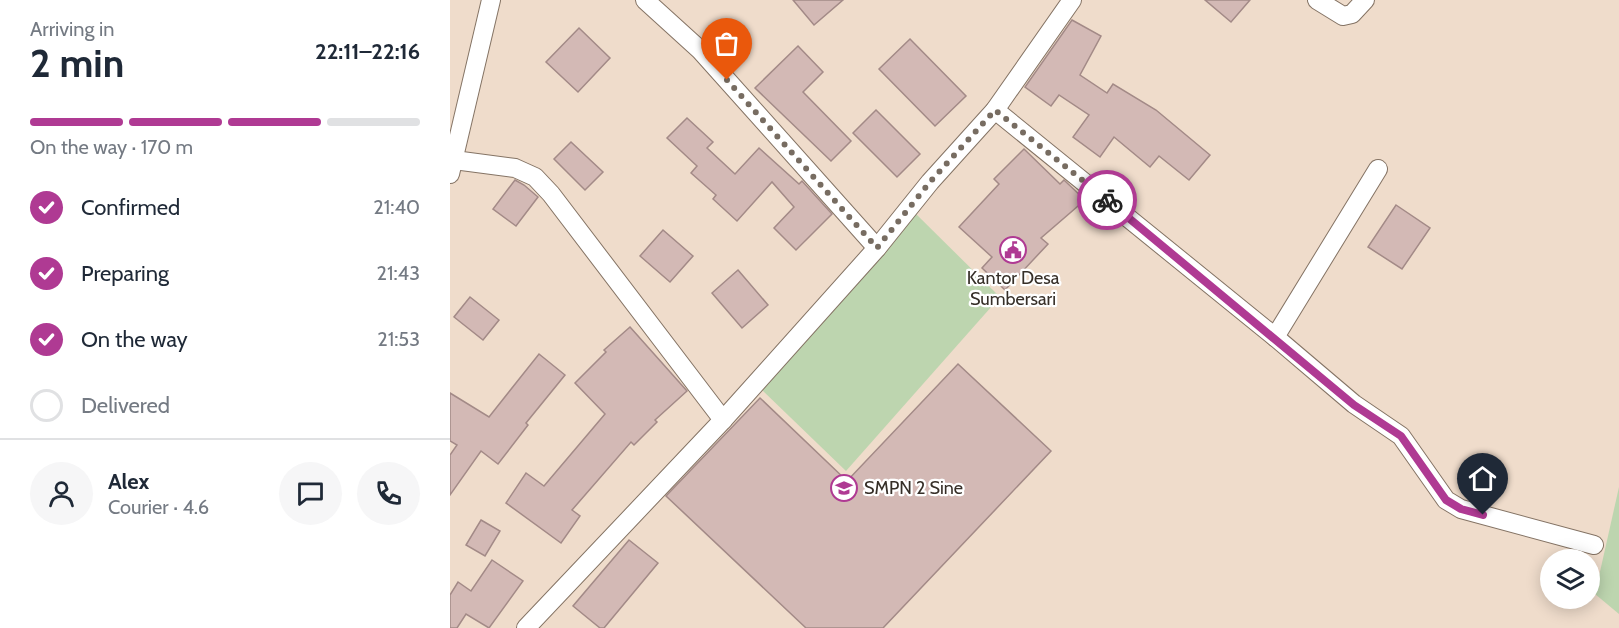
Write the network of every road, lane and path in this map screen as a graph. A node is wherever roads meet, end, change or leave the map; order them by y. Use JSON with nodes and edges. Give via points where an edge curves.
{"nodes":[{"id":1,"x":491,"y":0,"type":"edge"},
{"id":2,"x":645,"y":0,"type":"edge"},
{"id":3,"x":1072,"y":0,"type":"edge"},
{"id":4,"x":1317,"y":0,"type":"edge"},
{"id":5,"x":1365,"y":0,"type":"edge"},
{"id":6,"x":995,"y":110,"type":"junction"},
{"id":7,"x":452,"y":167,"type":"edge"},
{"id":8,"x":1378,"y":169,"type":"dead end"},
{"id":9,"x":877,"y":248,"type":"junction"},
{"id":10,"x":1275,"y":337,"type":"junction"},
{"id":11,"x":723,"y":420,"type":"junction"},
{"id":12,"x":1594,"y":545,"type":"dead end"},
{"id":13,"x":526,"y":628,"type":"edge"}],
"edges":[{"from":1,"to":7,"type":"street"},
{"from":2,"to":9,"type":"street","via":[[700,50]]},
{"from":3,"to":6,"type":"street"},
{"from":4,"to":5,"type":"street","via":[[1343,16],[1352,14]]},
{"from":6,"to":9,"type":"street"},
{"from":6,"to":10,"type":"street"},
{"from":7,"to":11,"type":"street","via":[[515,168],[536,177]]},
{"from":8,"to":10,"type":"street"},
{"from":9,"to":11,"type":"street"},
{"from":10,"to":12,"type":"street","via":[[1354,405],[1401,436],[1446,500],[1461,509]]},
{"from":11,"to":13,"type":"street"}]}
